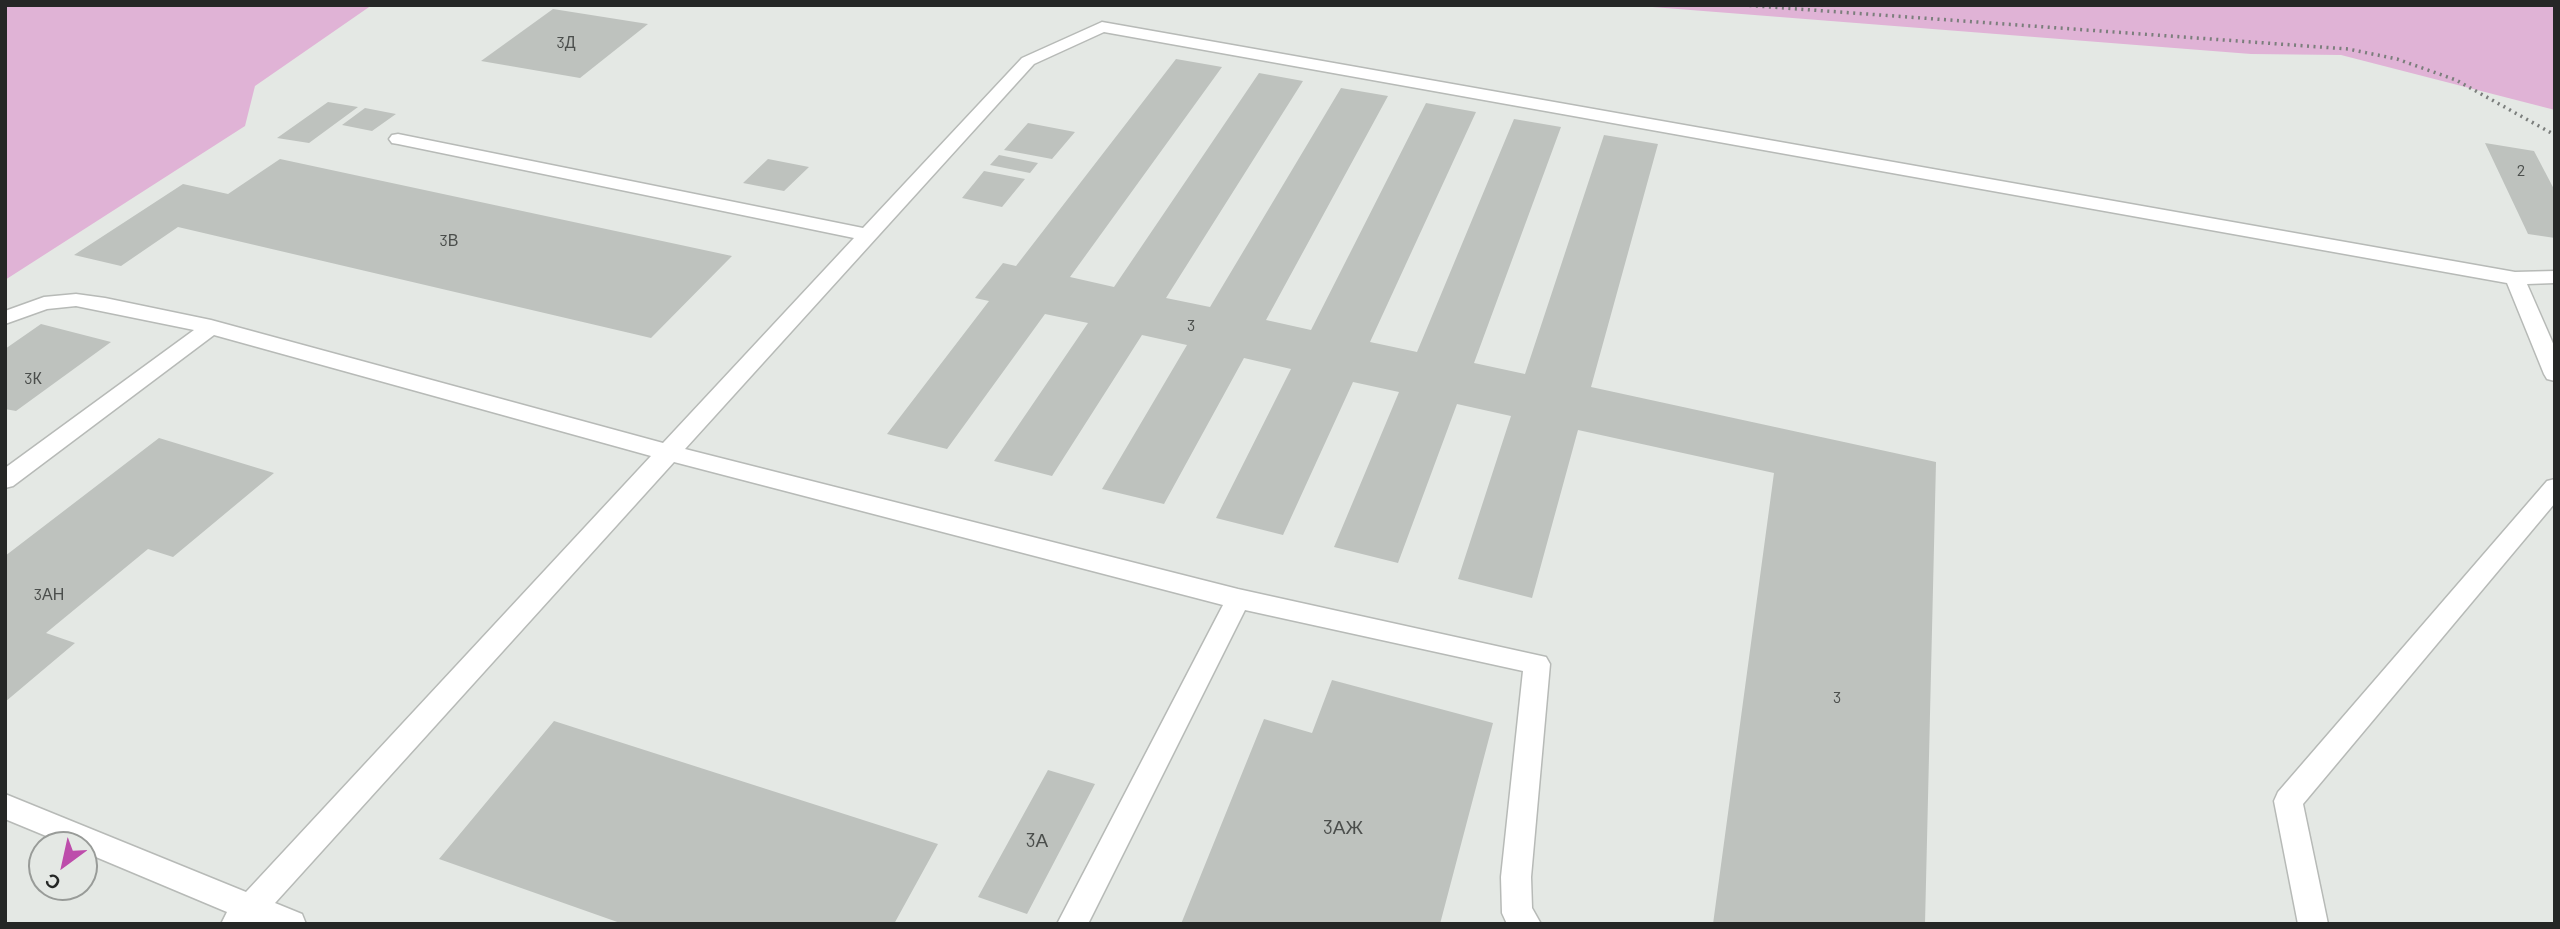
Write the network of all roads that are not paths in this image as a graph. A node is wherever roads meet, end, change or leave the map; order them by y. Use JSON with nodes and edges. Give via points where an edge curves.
{"nodes":[{"id":1,"x":398,"y":139,"type":"dead end"},
{"id":2,"x":868,"y":235,"type":"junction"},
{"id":3,"x":2555,"y":277,"type":"edge"},
{"id":4,"x":2515,"y":278,"type":"junction"},
{"id":5,"x":5,"y":318,"type":"edge"},
{"id":6,"x":211,"y":327,"type":"junction"},
{"id":7,"x":2555,"y":374,"type":"edge"},
{"id":8,"x":669,"y":453,"type":"junction"},
{"id":9,"x":5,"y":480,"type":"edge"},
{"id":10,"x":2555,"y":487,"type":"edge"},
{"id":11,"x":1238,"y":599,"type":"junction"},
{"id":12,"x":5,"y":806,"type":"edge"},
{"id":13,"x":244,"y":915,"type":"edge"},
{"id":14,"x":291,"y":924,"type":"edge"},
{"id":15,"x":1072,"y":924,"type":"edge"},
{"id":16,"x":1526,"y":924,"type":"edge"},
{"id":17,"x":2313,"y":924,"type":"edge"}],
"edges":[{"from":1,"to":2,"type":"lane"},
{"from":2,"to":4,"type":"lane","via":[[1028,61],[1102,27]]},
{"from":2,"to":8,"type":"lane"},
{"from":3,"to":4,"type":"lane"},
{"from":4,"to":7,"type":"lane"},
{"from":5,"to":6,"type":"lane","via":[[44,303],[76,300]]},
{"from":6,"to":8,"type":"lane"},
{"from":6,"to":9,"type":"lane"},
{"from":8,"to":11,"type":"lane"},
{"from":8,"to":13,"type":"lane"},
{"from":10,"to":17,"type":"lane","via":[[2288,802]]},
{"from":11,"to":15,"type":"lane"},
{"from":11,"to":16,"type":"lane","via":[[1537,664],[1516,877],[1517,914]]},
{"from":12,"to":13,"type":"lane"},
{"from":13,"to":14,"type":"lane"}]}
